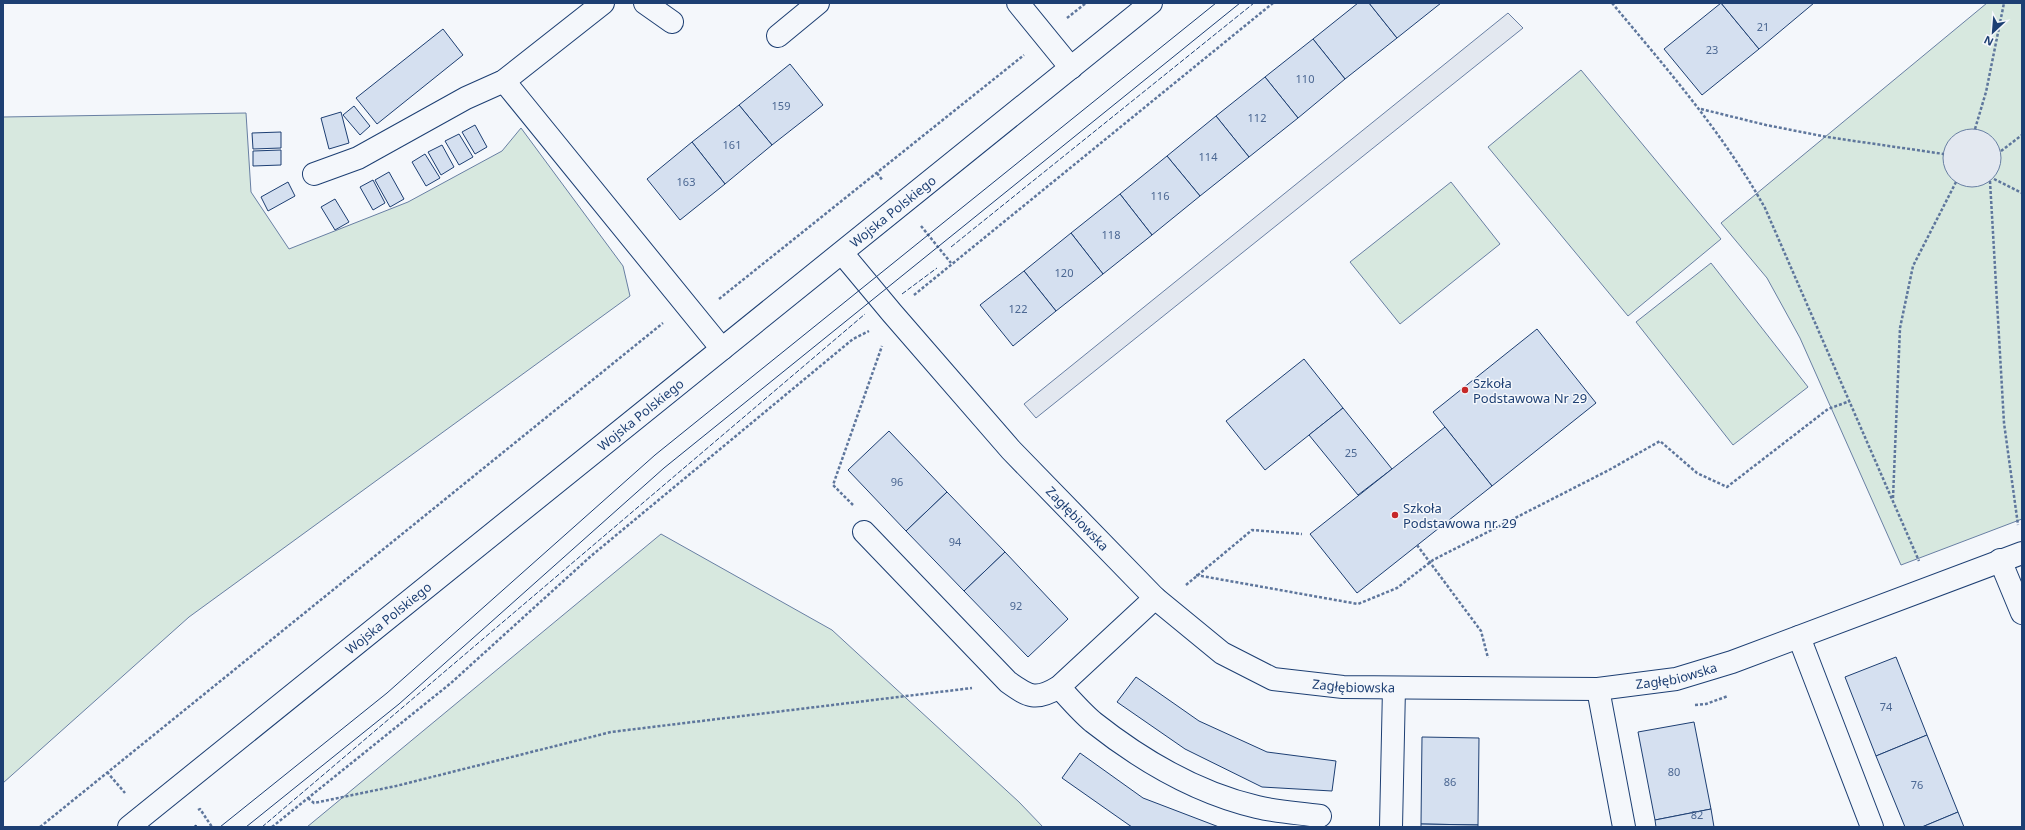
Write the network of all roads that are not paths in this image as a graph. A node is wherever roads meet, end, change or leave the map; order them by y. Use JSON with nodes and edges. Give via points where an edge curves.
{"nodes":[{"id":1,"x":603,"y":3,"type":"edge"},
{"id":2,"x":645,"y":3,"type":"edge"},
{"id":3,"x":818,"y":3,"type":"edge"},
{"id":4,"x":1018,"y":3,"type":"edge"},
{"id":5,"x":1151,"y":3,"type":"edge"},
{"id":6,"x":672,"y":22,"type":"dead end"},
{"id":7,"x":778,"y":36,"type":"dead end"},
{"id":8,"x":1071,"y":68,"type":"junction"},
{"id":9,"x":504,"y":81,"type":"junction"},
{"id":10,"x":314,"y":174,"type":"dead end"},
{"id":11,"x":842,"y":253,"type":"junction"},
{"id":12,"x":722,"y":349,"type":"junction"},
{"id":13,"x":864,"y":532,"type":"dead end"},
{"id":14,"x":2022,"y":553,"type":"edge"},
{"id":15,"x":2000,"y":560,"type":"junction"},
{"id":16,"x":1155,"y":598,"type":"junction"},
{"id":17,"x":2022,"y":613,"type":"edge"},
{"id":18,"x":1799,"y":637,"type":"junction"},
{"id":19,"x":1059,"y":687,"type":"junction"},
{"id":20,"x":1394,"y":688,"type":"junction"},
{"id":21,"x":1598,"y":689,"type":"junction"},
{"id":22,"x":1320,"y":816,"type":"dead end"},
{"id":23,"x":129,"y":827,"type":"edge"},
{"id":24,"x":1391,"y":827,"type":"edge"},
{"id":25,"x":1624,"y":827,"type":"edge"},
{"id":26,"x":1872,"y":827,"type":"edge"}],
"edges":[{"from":1,"to":9,"type":"street"},
{"from":2,"to":6,"type":"street"},
{"from":3,"to":7,"type":"street"},
{"from":4,"to":8,"type":"street"},
{"from":5,"to":8,"type":"street","name":"Wojska Polskiego"},
{"from":8,"to":11,"type":"street","name":"Wojska Polskiego"},
{"from":9,"to":10,"type":"street","via":[[466,98],[358,158]]},
{"from":9,"to":12,"type":"street"},
{"from":11,"to":12,"type":"street","name":"Wojska Polskiego"},
{"from":11,"to":16,"type":"street","name":"Zagłębiowska","via":[[1011,450]]},
{"from":12,"to":23,"type":"street","name":"Wojska Polskiego"},
{"from":13,"to":19,"type":"street","via":[[1008,682],[1025,694],[1038,696],[1044,696]]},
{"from":14,"to":15,"type":"street","name":"Zagłębiowska"},
{"from":15,"to":17,"type":"street"},
{"from":15,"to":18,"type":"street","name":"Zagłębiowska"},
{"from":16,"to":19,"type":"street"},
{"from":16,"to":20,"type":"street","name":"Zagłębiowska","via":[[1222,653],[1273,679],[1343,688]]},
{"from":18,"to":21,"type":"street","name":"Zagłębiowska","via":[[1732,662],[1676,679]]},
{"from":18,"to":26,"type":"street"},
{"from":19,"to":22,"type":"street","via":[[1092,721],[1169,774],[1211,792],[1257,807]]},
{"from":20,"to":21,"type":"street","name":"Zagłębiowska"},
{"from":20,"to":24,"type":"street"},
{"from":21,"to":25,"type":"street"}]}
